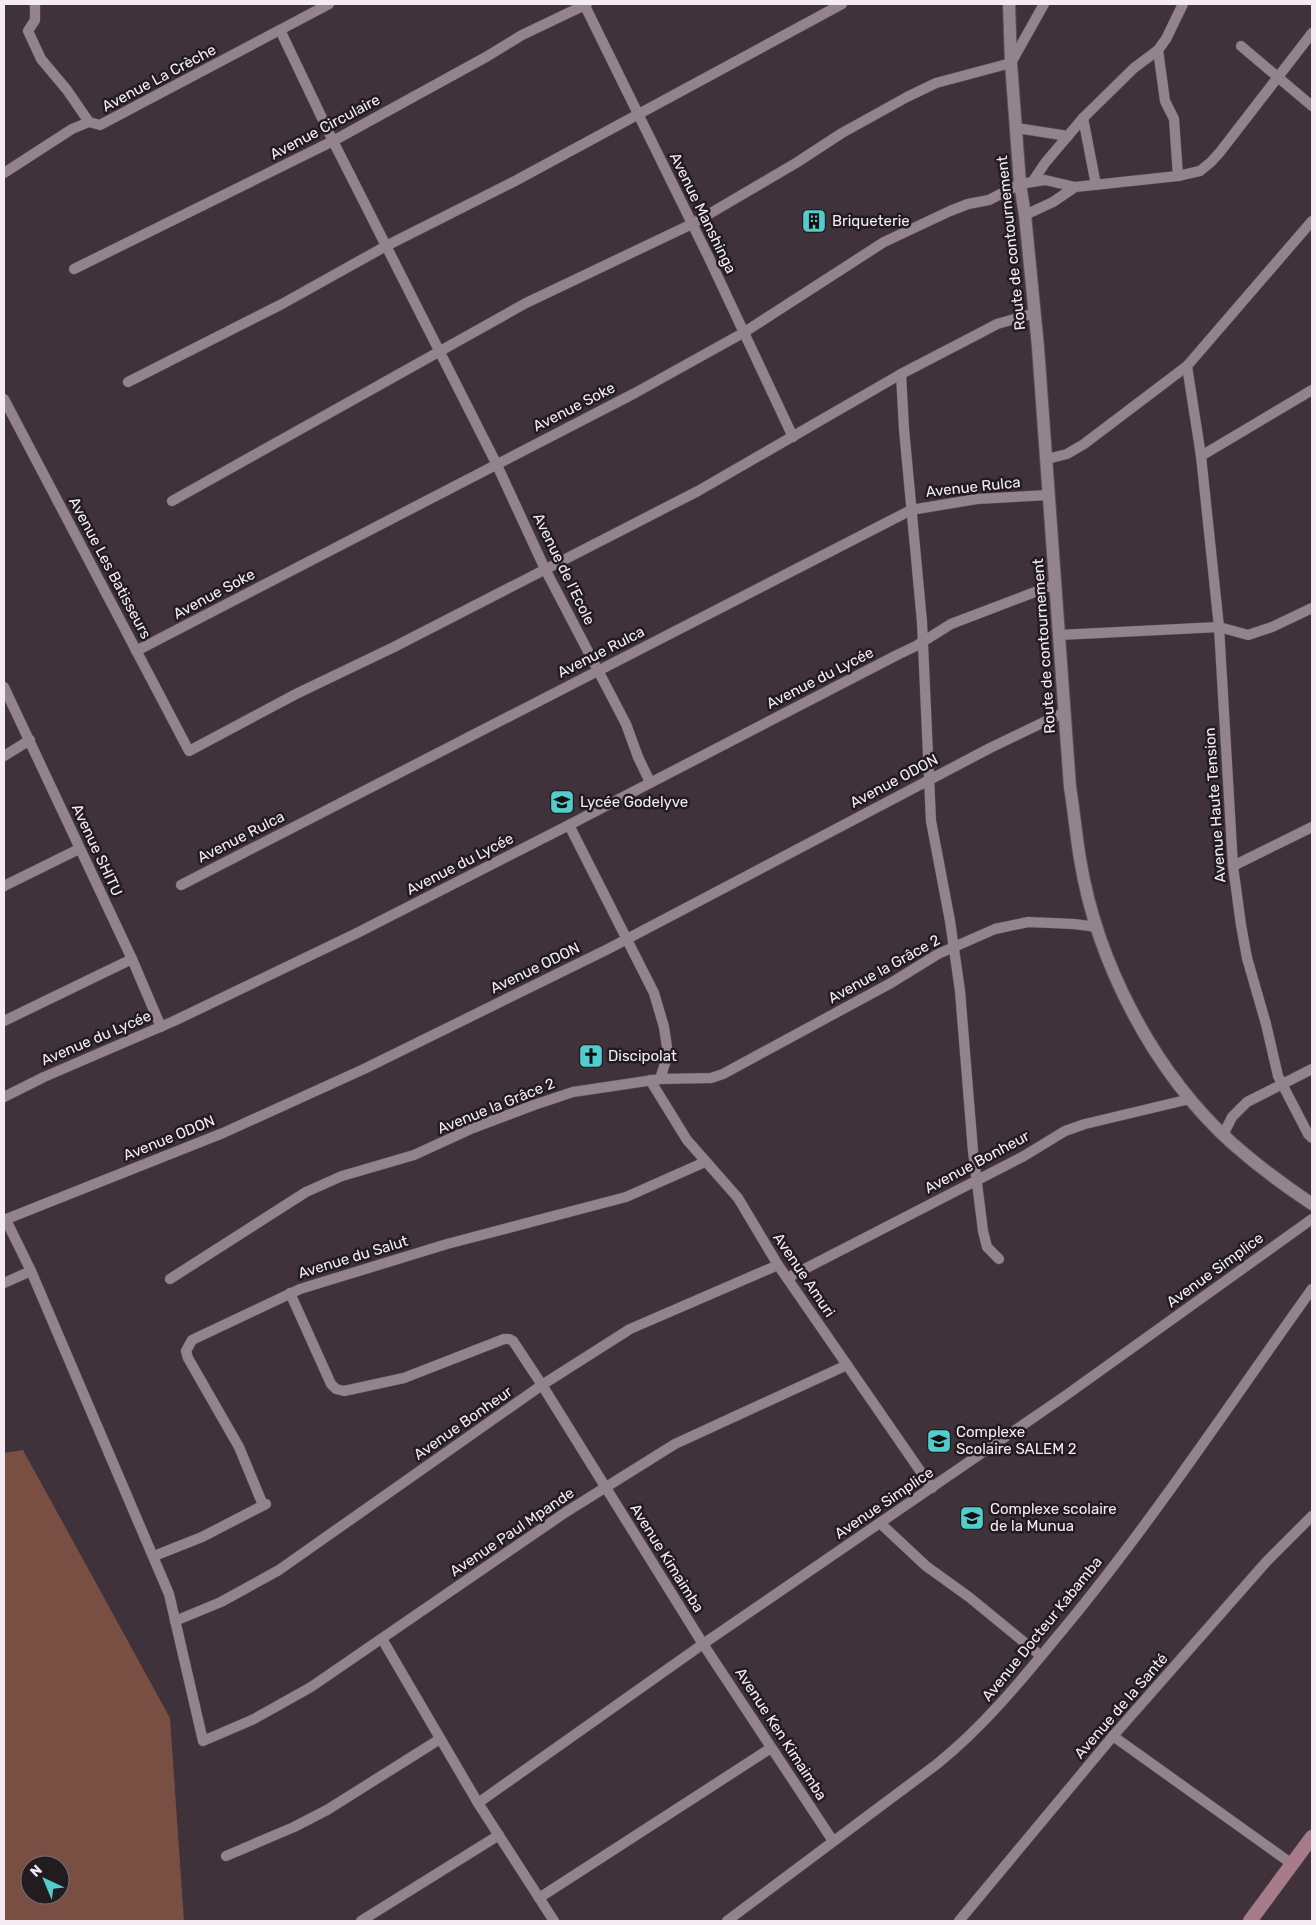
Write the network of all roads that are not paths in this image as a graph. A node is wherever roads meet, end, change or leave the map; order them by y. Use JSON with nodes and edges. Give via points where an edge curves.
{"nodes":[{"id":1,"x":35,"y":4,"type":"edge"},
{"id":2,"x":329,"y":4,"type":"edge"},
{"id":3,"x":585,"y":4,"type":"edge"},
{"id":4,"x":842,"y":4,"type":"edge"},
{"id":5,"x":1009,"y":4,"type":"edge"},
{"id":6,"x":1044,"y":4,"type":"edge"},
{"id":7,"x":1183,"y":4,"type":"edge"},
{"id":8,"x":280,"y":30,"type":"junction"},
{"id":9,"x":1312,"y":32,"type":"edge"},
{"id":10,"x":1241,"y":46,"type":"dead end"},
{"id":11,"x":1158,"y":50,"type":"junction"},
{"id":12,"x":1011,"y":63,"type":"junction"},
{"id":13,"x":1278,"y":78,"type":"junction"},
{"id":14,"x":1312,"y":106,"type":"edge"},
{"id":15,"x":638,"y":115,"type":"junction"},
{"id":16,"x":1083,"y":118,"type":"junction"},
{"id":17,"x":89,"y":122,"type":"junction"},
{"id":18,"x":1016,"y":128,"type":"junction"},
{"id":19,"x":1068,"y":136,"type":"junction"},
{"id":20,"x":333,"y":141,"type":"junction"},
{"id":21,"x":5,"y":171,"type":"edge"},
{"id":22,"x":1178,"y":176,"type":"junction"},
{"id":23,"x":1027,"y":182,"type":"junction"},
{"id":24,"x":1096,"y":185,"type":"junction"},
{"id":25,"x":1075,"y":187,"type":"junction"},
{"id":26,"x":1025,"y":215,"type":"junction"},
{"id":27,"x":1312,"y":221,"type":"edge"},
{"id":28,"x":692,"y":224,"type":"junction"},
{"id":29,"x":386,"y":246,"type":"junction"},
{"id":30,"x":74,"y":269,"type":"dead end"},
{"id":31,"x":1035,"y":313,"type":"junction"},
{"id":32,"x":743,"y":333,"type":"junction"},
{"id":33,"x":440,"y":351,"type":"junction"},
{"id":34,"x":1187,"y":366,"type":"junction"},
{"id":35,"x":901,"y":374,"type":"junction"},
{"id":36,"x":128,"y":382,"type":"dead end"},
{"id":37,"x":1312,"y":390,"type":"edge"},
{"id":38,"x":4,"y":399,"type":"edge"},
{"id":39,"x":793,"y":437,"type":"junction"},
{"id":40,"x":1201,"y":456,"type":"junction"},
{"id":41,"x":1047,"y":459,"type":"junction"},
{"id":42,"x":496,"y":463,"type":"junction"},
{"id":43,"x":1049,"y":495,"type":"junction"},
{"id":44,"x":172,"y":501,"type":"dead end"},
{"id":45,"x":911,"y":510,"type":"junction"},
{"id":46,"x":546,"y":569,"type":"junction"},
{"id":47,"x":1056,"y":584,"type":"junction"},
{"id":48,"x":1312,"y":608,"type":"edge"},
{"id":49,"x":1219,"y":626,"type":"junction"},
{"id":50,"x":1059,"y":635,"type":"junction"},
{"id":51,"x":922,"y":642,"type":"junction"},
{"id":52,"x":136,"y":652,"type":"junction"},
{"id":53,"x":598,"y":671,"type":"junction"},
{"id":54,"x":4,"y":687,"type":"edge"},
{"id":55,"x":1065,"y":712,"type":"junction"},
{"id":56,"x":30,"y":740,"type":"junction"},
{"id":57,"x":4,"y":756,"type":"edge"},
{"id":58,"x":929,"y":779,"type":"junction"},
{"id":59,"x":650,"y":782,"type":"junction"},
{"id":60,"x":569,"y":825,"type":"junction"},
{"id":61,"x":1312,"y":827,"type":"edge"},
{"id":62,"x":79,"y":849,"type":"junction"},
{"id":63,"x":1233,"y":866,"type":"junction"},
{"id":64,"x":181,"y":885,"type":"dead end"},
{"id":65,"x":4,"y":886,"type":"edge"},
{"id":66,"x":1097,"y":928,"type":"junction"},
{"id":67,"x":626,"y":939,"type":"junction"},
{"id":68,"x":954,"y":948,"type":"junction"},
{"id":69,"x":132,"y":959,"type":"junction"},
{"id":70,"x":4,"y":1020,"type":"edge"},
{"id":71,"x":161,"y":1027,"type":"junction"},
{"id":72,"x":1312,"y":1069,"type":"edge"},
{"id":73,"x":655,"y":1079,"type":"junction"},
{"id":74,"x":1282,"y":1085,"type":"junction"},
{"id":75,"x":4,"y":1097,"type":"edge"},
{"id":76,"x":1190,"y":1099,"type":"junction"},
{"id":77,"x":1224,"y":1135,"type":"junction"},
{"id":78,"x":1312,"y":1138,"type":"edge"},
{"id":79,"x":705,"y":1162,"type":"junction"},
{"id":80,"x":976,"y":1180,"type":"junction"},
{"id":81,"x":1312,"y":1204,"type":"edge"},
{"id":82,"x":1312,"y":1219,"type":"edge"},
{"id":83,"x":5,"y":1220,"type":"edge"},
{"id":84,"x":998,"y":1259,"type":"dead end"},
{"id":85,"x":778,"y":1265,"type":"junction"},
{"id":86,"x":31,"y":1271,"type":"junction"},
{"id":87,"x":787,"y":1278,"type":"junction"},
{"id":88,"x":170,"y":1279,"type":"dead end"},
{"id":89,"x":4,"y":1282,"type":"edge"},
{"id":90,"x":1312,"y":1289,"type":"edge"},
{"id":91,"x":290,"y":1293,"type":"junction"},
{"id":92,"x":847,"y":1365,"type":"junction"},
{"id":93,"x":542,"y":1386,"type":"junction"},
{"id":94,"x":605,"y":1487,"type":"junction"},
{"id":95,"x":932,"y":1488,"type":"junction"},
{"id":96,"x":1312,"y":1516,"type":"edge"},
{"id":97,"x":880,"y":1523,"type":"junction"},
{"id":98,"x":154,"y":1556,"type":"junction"},
{"id":99,"x":175,"y":1621,"type":"junction"},
{"id":100,"x":382,"y":1639,"type":"junction"},
{"id":101,"x":703,"y":1644,"type":"junction"},
{"id":102,"x":1041,"y":1656,"type":"junction"},
{"id":103,"x":1113,"y":1736,"type":"junction"},
{"id":104,"x":440,"y":1738,"type":"junction"},
{"id":105,"x":771,"y":1748,"type":"junction"},
{"id":106,"x":478,"y":1803,"type":"junction"},
{"id":107,"x":499,"y":1835,"type":"junction"},
{"id":108,"x":1312,"y":1837,"type":"edge"},
{"id":109,"x":833,"y":1841,"type":"junction"},
{"id":110,"x":226,"y":1856,"type":"dead end"},
{"id":111,"x":1292,"y":1864,"type":"junction"},
{"id":112,"x":540,"y":1898,"type":"junction"},
{"id":113,"x":361,"y":1921,"type":"edge"},
{"id":114,"x":554,"y":1921,"type":"edge"},
{"id":115,"x":727,"y":1921,"type":"edge"},
{"id":116,"x":959,"y":1921,"type":"edge"},
{"id":117,"x":1250,"y":1921,"type":"edge"}],
"edges":[{"from":1,"to":17,"type":"street","via":[[35,20],[28,32],[41,59]]},
{"from":2,"to":8,"type":"street","name":"Avenue La Crèche"},
{"from":3,"to":15,"type":"street","name":"Avenue Manshinga"},
{"from":3,"to":20,"type":"street","name":"Avenue Circulaire","via":[[522,35]]},
{"from":4,"to":15,"type":"street"},
{"from":5,"to":12,"type":"street","name":"Route de contournement"},
{"from":6,"to":12,"type":"street"},
{"from":7,"to":11,"type":"street"},
{"from":8,"to":17,"type":"street","name":"Avenue La Crèche","via":[[100,126]]},
{"from":8,"to":20,"type":"street","name":"Avenue de l'Ecole"},
{"from":9,"to":13,"type":"street"},
{"from":10,"to":13,"type":"street"},
{"from":11,"to":16,"type":"street","via":[[1134,68]]},
{"from":11,"to":22,"type":"street","via":[[1165,101],[1174,119]]},
{"from":12,"to":18,"type":"street","name":"Route de contournement"},
{"from":12,"to":28,"type":"street","via":[[936,83],[907,97]]},
{"from":13,"to":14,"type":"street"},
{"from":13,"to":22,"type":"street","via":[[1211,162],[1200,171]]},
{"from":15,"to":28,"type":"street","name":"Avenue Manshinga"},
{"from":15,"to":29,"type":"street"},
{"from":16,"to":19,"type":"street"},
{"from":16,"to":24,"type":"street"},
{"from":17,"to":21,"type":"street","name":"Avenue La Crèche","via":[[72,129]]},
{"from":18,"to":19,"type":"street"},
{"from":18,"to":23,"type":"street","name":"Route de contournement"},
{"from":19,"to":23,"type":"street"},
{"from":20,"to":29,"type":"street","name":"Avenue de l'Ecole"},
{"from":20,"to":30,"type":"street","name":"Avenue Circulaire"},
{"from":22,"to":24,"type":"street"},
{"from":23,"to":25,"type":"street","via":[[1045,180]]},
{"from":23,"to":26,"type":"street","name":"Route de contournement"},
{"from":23,"to":32,"type":"street","name":"Avenue Soke","via":[[989,200],[950,211],[884,242]]},
{"from":24,"to":25,"type":"street"},
{"from":25,"to":26,"type":"street"},
{"from":26,"to":31,"type":"street","name":"Route de contournement"},
{"from":27,"to":34,"type":"street"},
{"from":28,"to":32,"type":"street","name":"Avenue Manshinga"},
{"from":28,"to":33,"type":"street","via":[[526,302]]},
{"from":29,"to":33,"type":"street","name":"Avenue de l'Ecole"},
{"from":29,"to":36,"type":"street","via":[[282,304]]},
{"from":31,"to":35,"type":"street","via":[[997,324]]},
{"from":31,"to":41,"type":"street","name":"Route de contournement"},
{"from":32,"to":39,"type":"street","name":"Avenue Manshinga"},
{"from":32,"to":42,"type":"street","name":"Avenue Soke","via":[[635,393]]},
{"from":33,"to":42,"type":"street","name":"Avenue de l'Ecole"},
{"from":33,"to":44,"type":"street"},
{"from":34,"to":40,"type":"street","name":"Avenue Haute Tension"},
{"from":34,"to":41,"type":"street","via":[[1084,444],[1068,454]]},
{"from":35,"to":39,"type":"street"},
{"from":35,"to":45,"type":"street"},
{"from":37,"to":40,"type":"street"},
{"from":38,"to":52,"type":"street","name":"Avenue Les Batisseurs"},
{"from":39,"to":46,"type":"street","via":[[698,491]]},
{"from":40,"to":49,"type":"street","name":"Avenue Haute Tension"},
{"from":41,"to":43,"type":"street","name":"Route de contournement"},
{"from":42,"to":46,"type":"street","name":"Avenue de l'Ecole"},
{"from":42,"to":52,"type":"street","name":"Avenue Soke"},
{"from":43,"to":45,"type":"street","name":"Avenue Rulca","via":[[977,499]]},
{"from":43,"to":47,"type":"street","name":"Route de contournement"},
{"from":45,"to":51,"type":"street"},
{"from":45,"to":53,"type":"street","name":"Avenue Rulca"},
{"from":46,"to":52,"type":"street","name":"Avenue Les Batisseurs","via":[[189,751]]},
{"from":46,"to":53,"type":"street","name":"Avenue de l'Ecole"},
{"from":47,"to":50,"type":"street","name":"Route de contournement"},
{"from":47,"to":51,"type":"street","name":"Avenue du Lycée","via":[[951,624]]},
{"from":48,"to":49,"type":"street","via":[[1248,635]]},
{"from":49,"to":50,"type":"street"},
{"from":49,"to":63,"type":"street","name":"Avenue Haute Tension"},
{"from":50,"to":55,"type":"street","name":"Route de contournement"},
{"from":51,"to":58,"type":"street"},
{"from":51,"to":59,"type":"street","name":"Avenue du Lycée"},
{"from":53,"to":59,"type":"street","name":"Avenue de l'Ecole","via":[[626,724]]},
{"from":53,"to":64,"type":"street","name":"Avenue Rulca"},
{"from":54,"to":56,"type":"street","name":"Avenue SHITU"},
{"from":55,"to":58,"type":"street","name":"Avenue ODON"},
{"from":55,"to":66,"type":"street","name":"Route de contournement","via":[[1070,787],[1080,860]]},
{"from":56,"to":57,"type":"street"},
{"from":56,"to":62,"type":"street","name":"Avenue SHITU"},
{"from":58,"to":67,"type":"street","name":"Avenue ODON"},
{"from":58,"to":68,"type":"street","via":[[931,820]]},
{"from":59,"to":60,"type":"street","name":"Avenue du Lycée"},
{"from":60,"to":67,"type":"street"},
{"from":60,"to":71,"type":"street","name":"Avenue du Lycée","via":[[355,934]]},
{"from":61,"to":63,"type":"street"},
{"from":62,"to":65,"type":"street"},
{"from":62,"to":69,"type":"street","name":"Avenue SHITU"},
{"from":63,"to":74,"type":"street","name":"Avenue Haute Tension","via":[[1247,958]]},
{"from":66,"to":68,"type":"street","name":"Avenue la Grâce 2","via":[[1028,922],[995,930]]},
{"from":66,"to":76,"type":"street","name":"Route de contournement","via":[[1124,998]]},
{"from":67,"to":73,"type":"street","via":[[654,993],[664,1027],[668,1054]]},
{"from":67,"to":83,"type":"street","name":"Avenue ODON","via":[[364,1069],[223,1133]]},
{"from":68,"to":73,"type":"street","name":"Avenue la Grâce 2","via":[[723,1074],[711,1078]]},
{"from":68,"to":80,"type":"street"},
{"from":69,"to":70,"type":"street"},
{"from":69,"to":71,"type":"street","name":"Avenue SHITU"},
{"from":71,"to":75,"type":"street","name":"Avenue du Lycée","via":[[44,1076]]},
{"from":72,"to":74,"type":"street"},
{"from":73,"to":79,"type":"street","name":"Avenue Amuri","via":[[671,1116]]},
{"from":73,"to":88,"type":"street","name":"Avenue la Grâce 2","via":[[573,1092],[473,1128],[414,1155],[342,1176],[306,1192]]},
{"from":74,"to":77,"type":"street","via":[[1240,1107]]},
{"from":74,"to":78,"type":"street","name":"Avenue Haute Tension"},
{"from":76,"to":77,"type":"street","name":"Route de contournement"},
{"from":76,"to":80,"type":"street","name":"Avenue Bonheur","via":[[1065,1131]]},
{"from":77,"to":81,"type":"street","name":"Route de contournement","via":[[1262,1168]]},
{"from":79,"to":85,"type":"street","name":"Avenue Amuri","via":[[738,1198]]},
{"from":79,"to":91,"type":"street","name":"Avenue du Salut","via":[[626,1197],[447,1244]]},
{"from":80,"to":84,"type":"street","via":[[987,1247]]},
{"from":80,"to":87,"type":"street","name":"Avenue Bonheur"},
{"from":82,"to":95,"type":"street","name":"Avenue Simplice"},
{"from":83,"to":86,"type":"street"},
{"from":85,"to":87,"type":"street","name":"Avenue Amuri"},
{"from":85,"to":93,"type":"street","name":"Avenue Bonheur","via":[[630,1329]]},
{"from":86,"to":89,"type":"street"},
{"from":86,"to":98,"type":"street"},
{"from":87,"to":92,"type":"street","name":"Avenue Amuri"},
{"from":90,"to":102,"type":"street","name":"Avenue Docteur Kabamba","via":[[1166,1497],[1078,1613]]},
{"from":91,"to":93,"type":"street","name":"Avenue Kimaimba","via":[[336,1390],[354,1390],[404,1378],[509,1338]]},
{"from":91,"to":98,"type":"street","name":"Avenue du Salut","via":[[192,1340],[186,1351],[239,1447],[264,1504],[202,1537]]},
{"from":92,"to":94,"type":"street","name":"Avenue Paul Mpande","via":[[675,1444]]},
{"from":92,"to":95,"type":"street","name":"Avenue Amuri"},
{"from":93,"to":94,"type":"street","name":"Avenue Kimaimba"},
{"from":93,"to":99,"type":"street","name":"Avenue Bonheur","via":[[279,1570],[221,1602]]},
{"from":94,"to":100,"type":"street","name":"Avenue Paul Mpande"},
{"from":94,"to":101,"type":"street","name":"Avenue Kimaimba"},
{"from":95,"to":97,"type":"street","name":"Avenue Simplice"},
{"from":96,"to":103,"type":"street","name":"Avenue de la Santé","via":[[1267,1561]]},
{"from":97,"to":101,"type":"street","name":"Avenue Simplice"},
{"from":97,"to":102,"type":"street","via":[[926,1566]]},
{"from":98,"to":99,"type":"street","via":[[169,1594]]},
{"from":99,"to":100,"type":"street","name":"Avenue Paul Mpande","via":[[203,1741],[284,1704]]},
{"from":100,"to":104,"type":"street"},
{"from":101,"to":105,"type":"street","name":"Avenue Ken Kimaimba"},
{"from":101,"to":106,"type":"street","name":"Avenue Simplice"},
{"from":102,"to":109,"type":"street","name":"Avenue Docteur Kabamba","via":[[989,1718],[960,1745]]},
{"from":103,"to":111,"type":"street"},
{"from":103,"to":116,"type":"street","name":"Avenue de la Santé"},
{"from":104,"to":106,"type":"street"},
{"from":104,"to":110,"type":"street","via":[[327,1810]]},
{"from":105,"to":109,"type":"street","name":"Avenue Ken Kimaimba"},
{"from":105,"to":112,"type":"street"},
{"from":106,"to":107,"type":"street"},
{"from":107,"to":112,"type":"street"},
{"from":107,"to":113,"type":"street"},
{"from":108,"to":111,"type":"main road"},
{"from":109,"to":115,"type":"street","name":"Avenue Docteur Kabamba"},
{"from":111,"to":117,"type":"main road"},
{"from":112,"to":114,"type":"street"}]}
